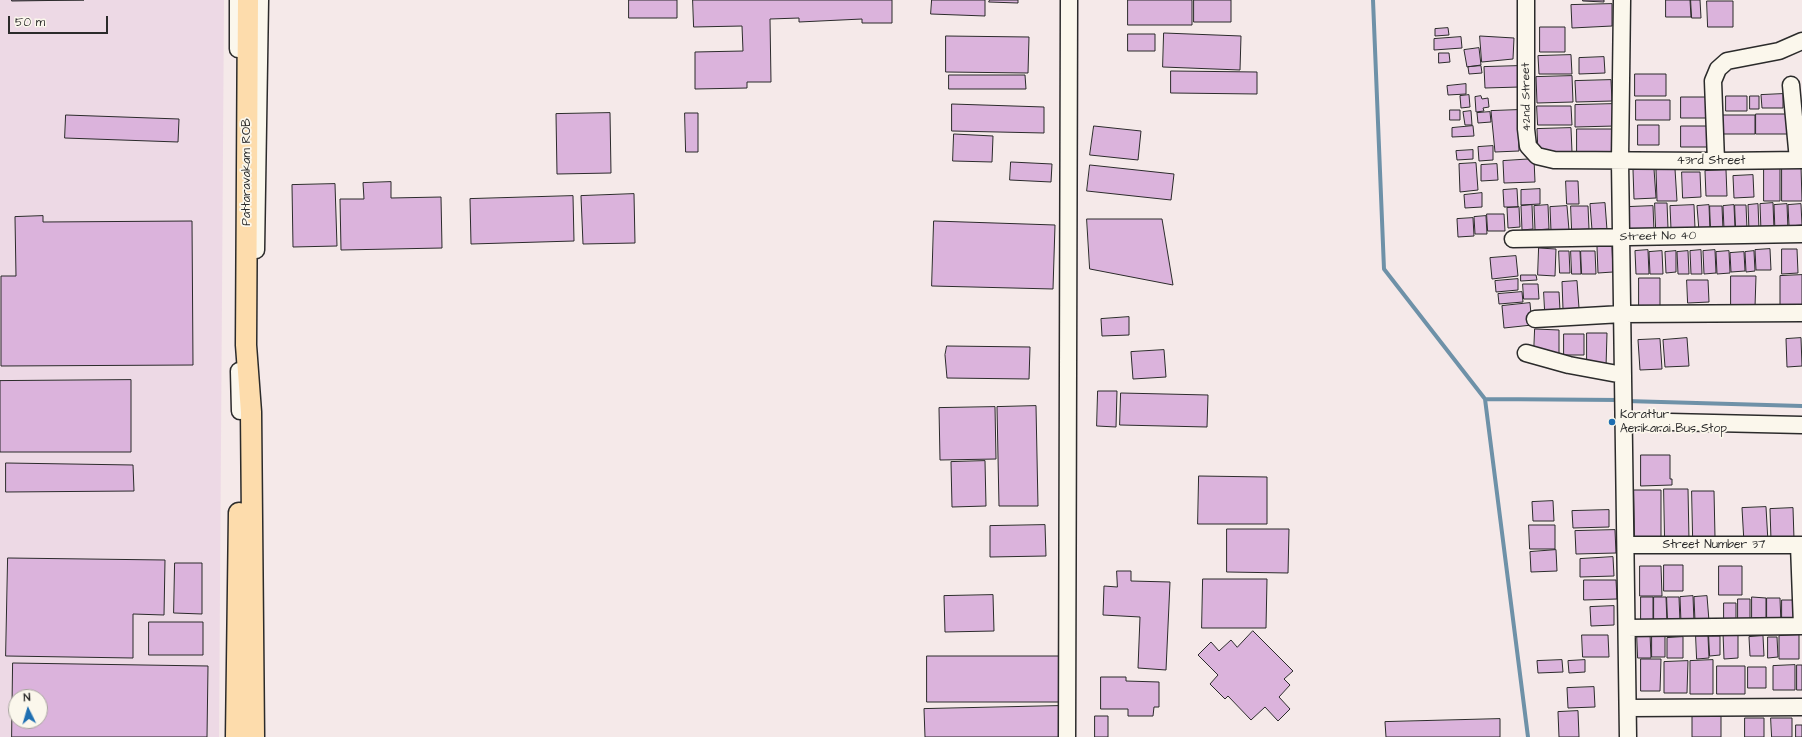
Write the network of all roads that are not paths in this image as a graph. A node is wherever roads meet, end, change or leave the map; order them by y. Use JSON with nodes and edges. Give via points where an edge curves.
{"nodes":[{"id":1,"x":238,"y":0,"type":"edge"},
{"id":2,"x":248,"y":0,"type":"edge"},
{"id":3,"x":260,"y":0,"type":"edge"},
{"id":4,"x":1070,"y":0,"type":"edge"},
{"id":5,"x":1526,"y":0,"type":"edge"},
{"id":6,"x":1622,"y":0,"type":"edge"},
{"id":7,"x":1802,"y":41,"type":"edge"},
{"id":8,"x":1791,"y":84,"type":"dead end"},
{"id":9,"x":1800,"y":160,"type":"edge"},
{"id":10,"x":1620,"y":161,"type":"junction"},
{"id":11,"x":1716,"y":161,"type":"junction"},
{"id":12,"x":1802,"y":234,"type":"edge"},
{"id":13,"x":1621,"y":238,"type":"junction"},
{"id":14,"x":1513,"y":239,"type":"dead end"},
{"id":15,"x":1802,"y":313,"type":"edge"},
{"id":16,"x":1622,"y":314,"type":"junction"},
{"id":17,"x":1535,"y":319,"type":"dead end"},
{"id":18,"x":1526,"y":354,"type":"dead end"},
{"id":19,"x":1623,"y":371,"type":"junction"},
{"id":20,"x":245,"y":412,"type":"junction"},
{"id":21,"x":1624,"y":415,"type":"junction"},
{"id":22,"x":1802,"y":425,"type":"edge"},
{"id":23,"x":1626,"y":545,"type":"junction"},
{"id":24,"x":1801,"y":545,"type":"edge"},
{"id":25,"x":1802,"y":626,"type":"edge"},
{"id":26,"x":1627,"y":628,"type":"junction"},
{"id":27,"x":1802,"y":707,"type":"edge"},
{"id":28,"x":1628,"y":708,"type":"junction"},
{"id":29,"x":236,"y":737,"type":"edge"},
{"id":30,"x":254,"y":737,"type":"edge"},
{"id":31,"x":1067,"y":737,"type":"edge"},
{"id":32,"x":1628,"y":737,"type":"edge"}],
"edges":[{"from":1,"to":20,"type":"street"},
{"from":2,"to":20,"type":"main road","name":"Pattaravakam ROB"},
{"from":3,"to":20,"type":"street","via":[[256,287]]},
{"from":4,"to":31,"type":"street"},
{"from":5,"to":10,"type":"street","name":"42nd Street","via":[[1528,146],[1536,156],[1554,160]]},
{"from":6,"to":10,"type":"street"},
{"from":7,"to":11,"type":"street","via":[[1779,50],[1727,61],[1718,69],[1713,81]]},
{"from":8,"to":9,"type":"street"},
{"from":9,"to":11,"type":"street","name":"43rd Street"},
{"from":10,"to":11,"type":"street","name":"43rd Street"},
{"from":10,"to":13,"type":"street"},
{"from":12,"to":13,"type":"street","name":"Street No 40"},
{"from":13,"to":14,"type":"street","name":"Street No 40"},
{"from":13,"to":16,"type":"street"},
{"from":15,"to":16,"type":"street"},
{"from":16,"to":17,"type":"street"},
{"from":16,"to":19,"type":"street"},
{"from":18,"to":19,"type":"street","via":[[1590,370]]},
{"from":19,"to":21,"type":"street"},
{"from":20,"to":29,"type":"main road"},
{"from":20,"to":30,"type":"main road"},
{"from":21,"to":22,"type":"street"},
{"from":21,"to":23,"type":"street"},
{"from":23,"to":24,"type":"street","name":"Street Number 37"},
{"from":23,"to":26,"type":"street"},
{"from":24,"to":25,"type":"street"},
{"from":25,"to":26,"type":"street"},
{"from":26,"to":28,"type":"street"},
{"from":27,"to":28,"type":"street"},
{"from":28,"to":32,"type":"street"}]}
